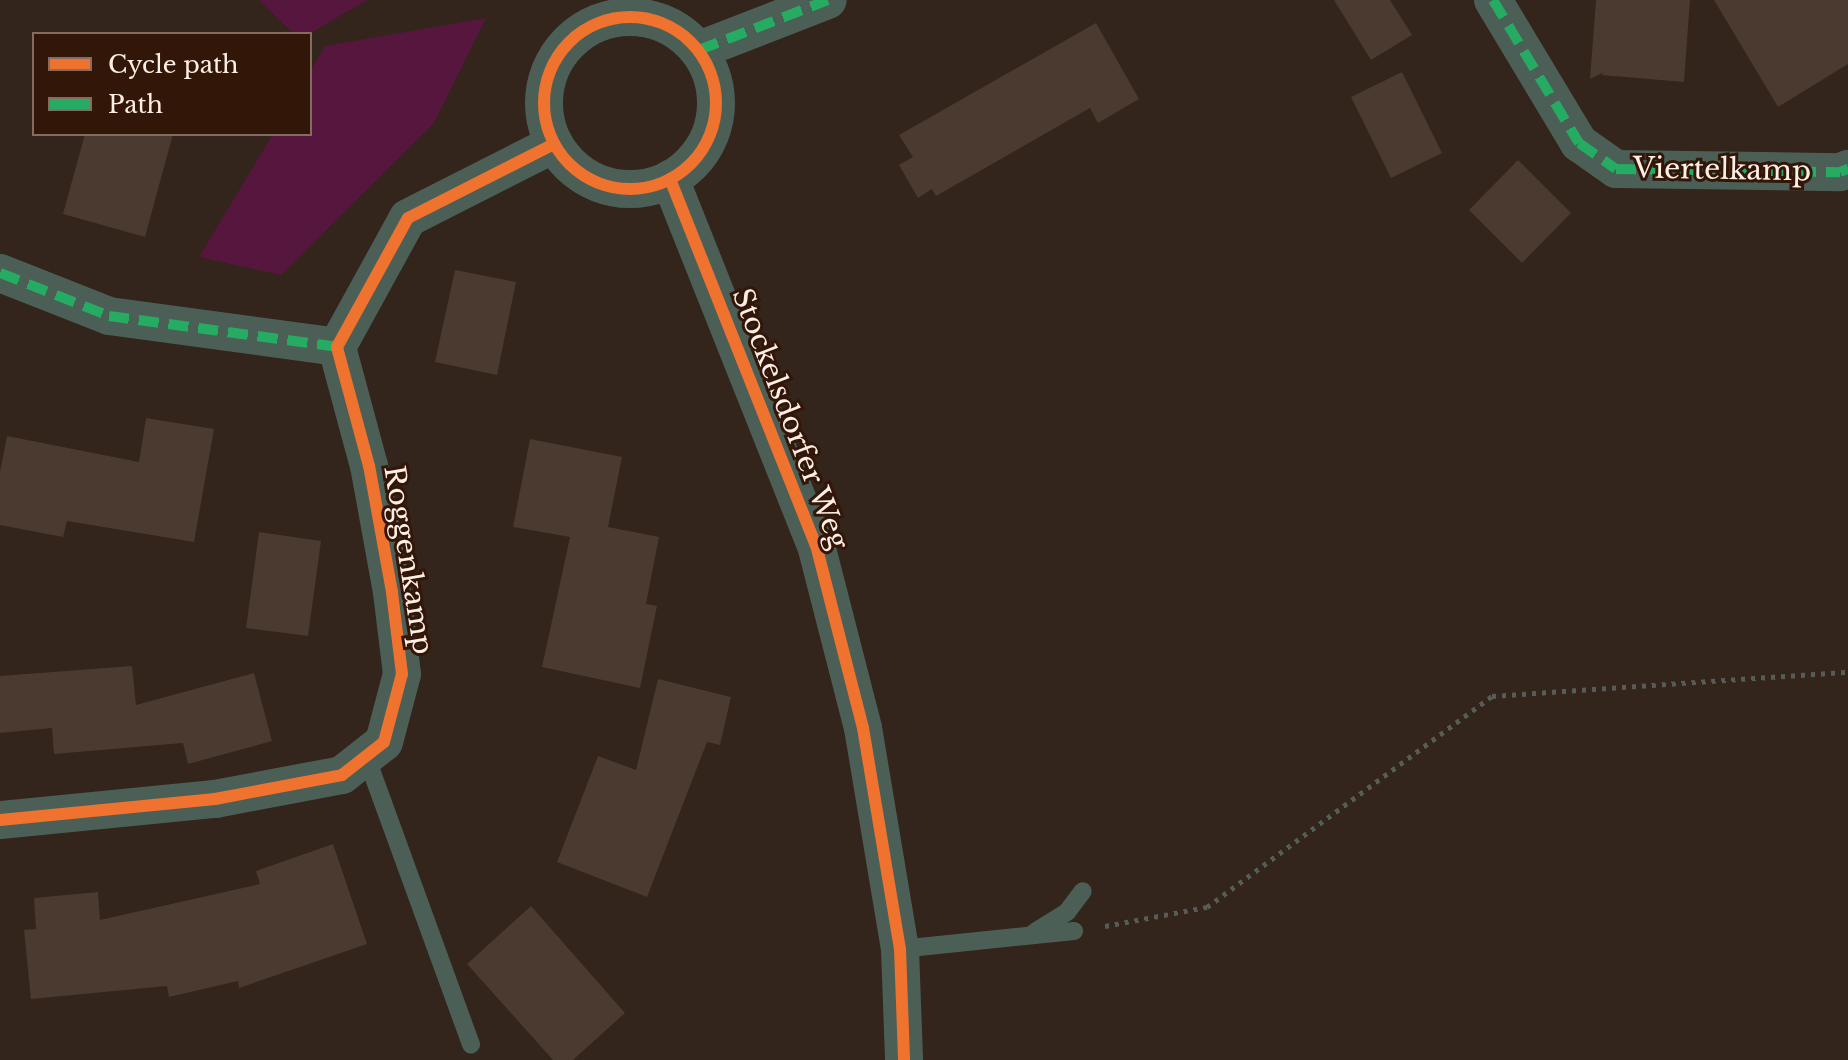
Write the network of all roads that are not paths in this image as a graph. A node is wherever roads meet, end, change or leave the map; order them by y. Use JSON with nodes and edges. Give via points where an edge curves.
{"nodes":[{"id":1,"x":828,"y":0,"type":"edge"},
{"id":2,"x":1493,"y":0,"type":"edge"},
{"id":3,"x":591,"y":11,"type":"edge"},
{"id":4,"x":699,"y":50,"type":"junction"},
{"id":5,"x":554,"y":144,"type":"junction"},
{"id":6,"x":1848,"y":169,"type":"edge"},
{"id":7,"x":670,"y":179,"type":"junction"},
{"id":8,"x":0,"y":273,"type":"edge"},
{"id":9,"x":337,"y":347,"type":"junction"},
{"id":10,"x":366,"y":756,"type":"junction"},
{"id":11,"x":0,"y":820,"type":"edge"},
{"id":12,"x":1083,"y":891,"type":"dead end"},
{"id":13,"x":1074,"y":931,"type":"road end"},
{"id":14,"x":1029,"y":935,"type":"junction"},
{"id":15,"x":900,"y":949,"type":"junction"},
{"id":16,"x":471,"y":1044,"type":"dead end"},
{"id":17,"x":904,"y":1060,"type":"edge"}],
"edges":[{"from":1,"to":4,"type":"street"},
{"from":2,"to":6,"type":"street","name":"Viertelkamp","via":[[1579,143],[1616,169]]},
{"from":3,"to":4,"type":"street","via":[[670,26]]},
{"from":3,"to":5,"type":"street","via":[[555,61],[545,88],[544,117]]},
{"from":4,"to":7,"type":"street","via":[[713,77],[716,106],[710,136],[694,161]]},
{"from":5,"to":7,"type":"street","via":[[570,166],[592,181],[618,189],[645,189]]},
{"from":5,"to":9,"type":"street","via":[[408,218]]},
{"from":7,"to":15,"type":"street","name":"Stockelsdorfer Weg","via":[[816,545],[863,728]]},
{"from":8,"to":9,"type":"street","via":[[109,316]]},
{"from":9,"to":10,"type":"street","name":"Roggenkamp","via":[[369,466],[402,674],[384,742]]},
{"from":10,"to":11,"type":"street","name":"Roggenkamp","via":[[342,775],[215,799]]},
{"from":10,"to":16,"type":"lane"},
{"from":12,"to":14,"type":"lane","via":[[1067,912]]},
{"from":13,"to":14,"type":"lane"},
{"from":14,"to":15,"type":"lane"},
{"from":15,"to":17,"type":"street","name":"Stockelsdorfer Weg"}]}
